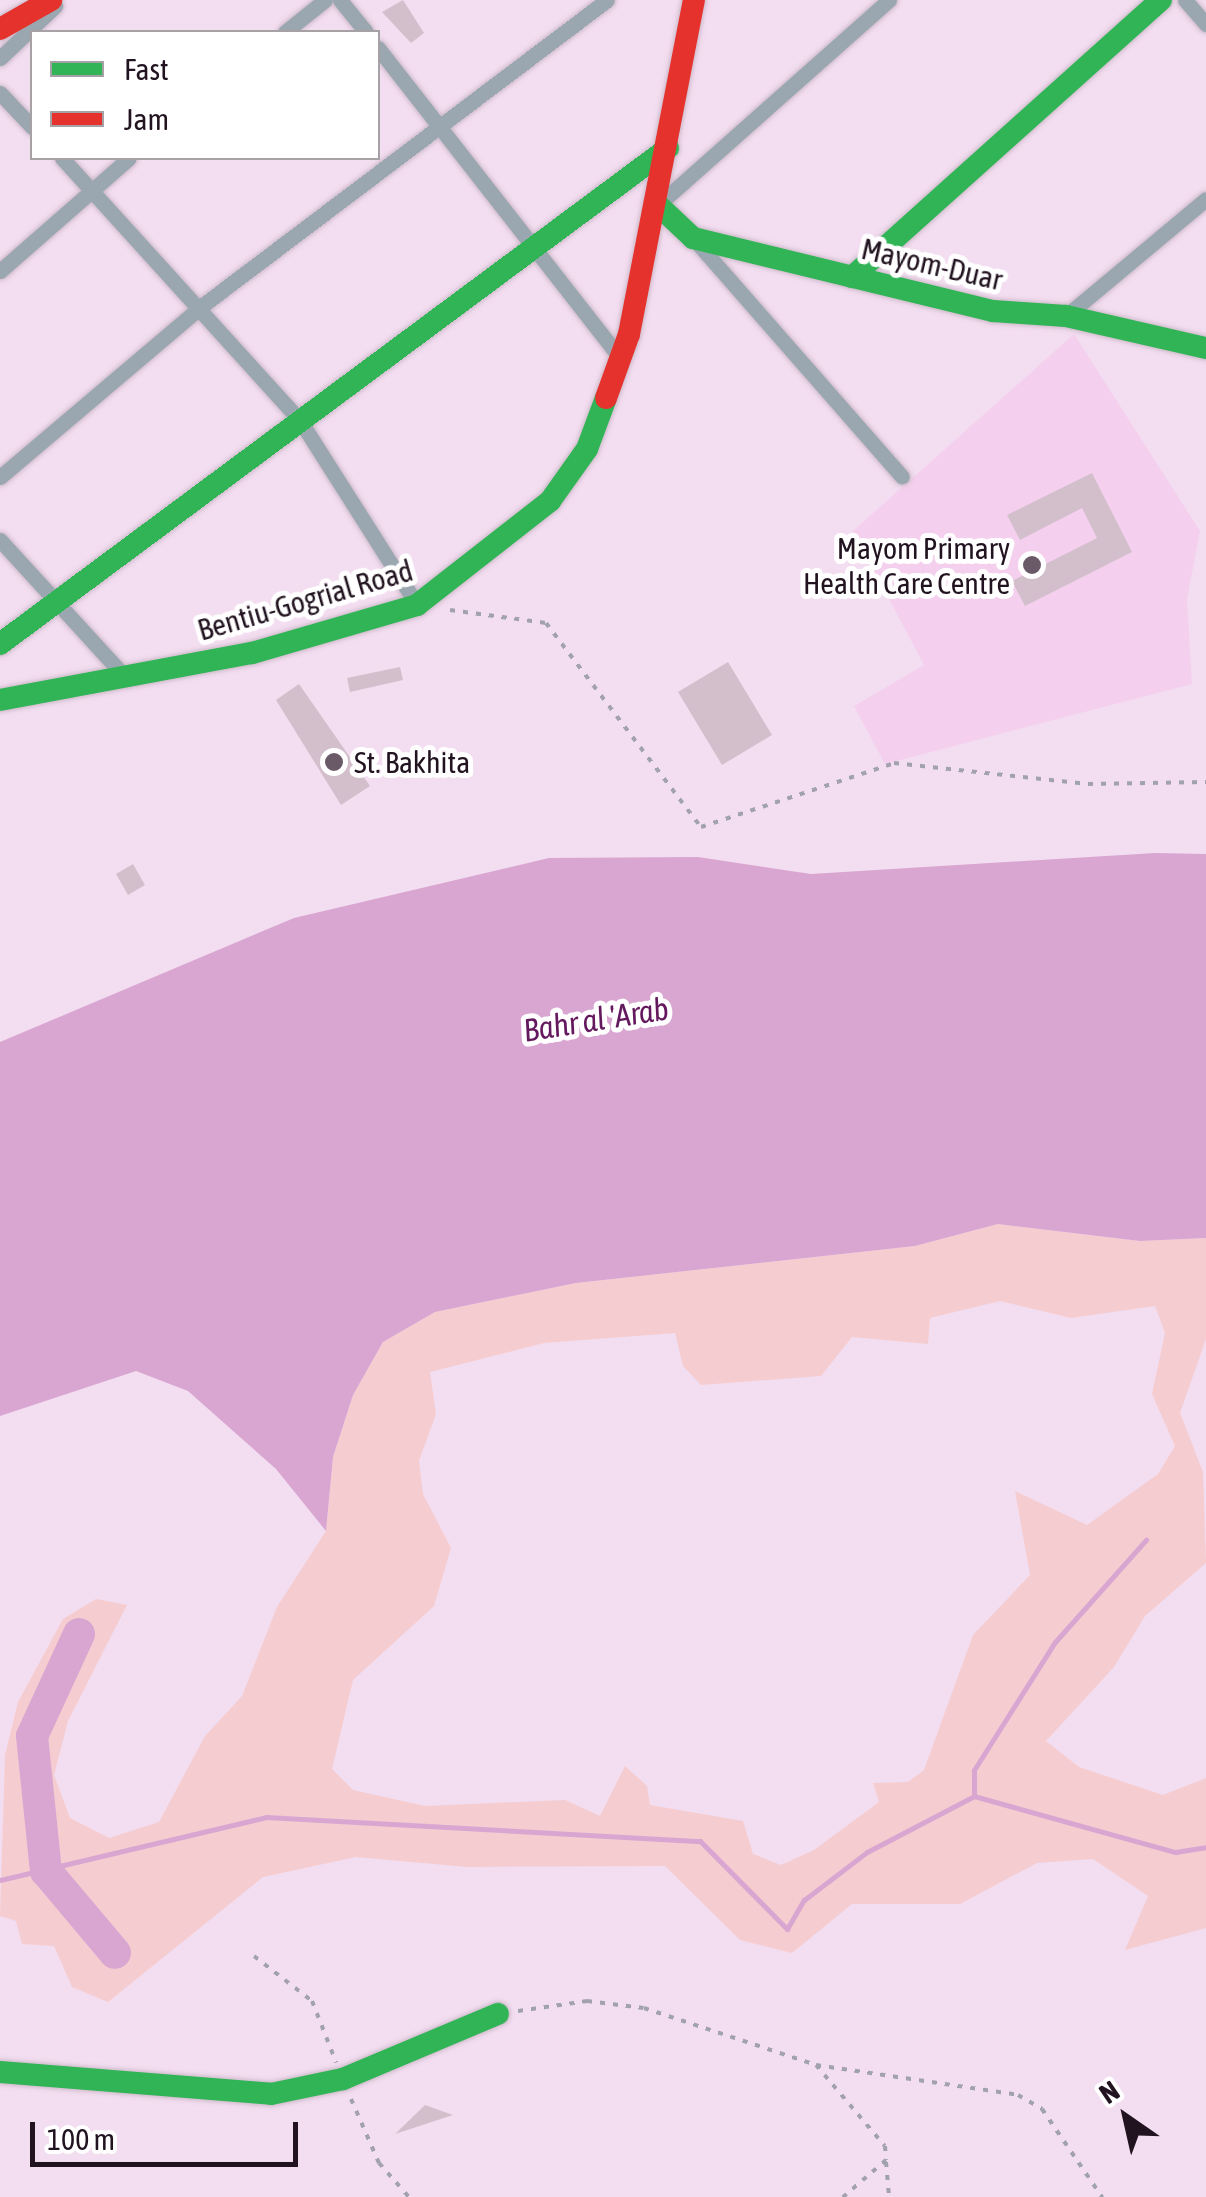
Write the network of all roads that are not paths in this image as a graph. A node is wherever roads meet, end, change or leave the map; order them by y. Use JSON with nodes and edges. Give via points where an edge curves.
{"nodes":[{"id":1,"x":50,"y":0,"type":"edge"},
{"id":2,"x":62,"y":0,"type":"edge"},
{"id":3,"x":325,"y":0,"type":"edge"},
{"id":4,"x":340,"y":0,"type":"edge"},
{"id":5,"x":606,"y":0,"type":"edge"},
{"id":6,"x":694,"y":0,"type":"edge"},
{"id":7,"x":889,"y":0,"type":"edge"},
{"id":8,"x":1161,"y":0,"type":"edge"},
{"id":9,"x":1185,"y":0,"type":"edge"},
{"id":10,"x":1206,"y":24,"type":"edge"},
{"id":11,"x":0,"y":30,"type":"edge"},
{"id":12,"x":288,"y":30,"type":"edge"},
{"id":13,"x":364,"y":30,"type":"edge"},
{"id":14,"x":380,"y":51,"type":"edge"},
{"id":15,"x":0,"y":58,"type":"edge"},
{"id":16,"x":0,"y":93,"type":"edge"},
{"id":17,"x":30,"y":125,"type":"edge"},
{"id":18,"x":440,"y":128,"type":"junction"},
{"id":19,"x":668,"y":148,"type":"junction"},
{"id":20,"x":64,"y":160,"type":"edge"},
{"id":21,"x":127,"y":160,"type":"edge"},
{"id":22,"x":92,"y":188,"type":"junction"},
{"id":23,"x":1206,"y":200,"type":"edge"},
{"id":24,"x":658,"y":205,"type":"junction"},
{"id":25,"x":693,"y":238,"type":"junction"},
{"id":26,"x":533,"y":247,"type":"junction"},
{"id":27,"x":0,"y":271,"type":"edge"},
{"id":28,"x":852,"y":277,"type":"junction"},
{"id":29,"x":203,"y":305,"type":"junction"},
{"id":30,"x":1066,"y":316,"type":"junction"},
{"id":31,"x":1206,"y":348,"type":"edge"},
{"id":32,"x":620,"y":358,"type":"junction"},
{"id":33,"x":302,"y":422,"type":"junction"},
{"id":34,"x":0,"y":478,"type":"edge"},
{"id":35,"x":902,"y":478,"type":"dead end"},
{"id":36,"x":0,"y":540,"type":"edge"},
{"id":37,"x":57,"y":602,"type":"junction"},
{"id":38,"x":417,"y":605,"type":"junction"},
{"id":39,"x":0,"y":644,"type":"edge"},
{"id":40,"x":124,"y":676,"type":"junction"},
{"id":41,"x":0,"y":700,"type":"edge"},
{"id":42,"x":498,"y":2014,"type":"road end"},
{"id":43,"x":0,"y":2072,"type":"edge"}],
"edges":[{"from":1,"to":11,"type":"street"},
{"from":2,"to":15,"type":"street"},
{"from":3,"to":12,"type":"street"},
{"from":4,"to":13,"type":"street"},
{"from":5,"to":18,"type":"street"},
{"from":6,"to":19,"type":"street","name":"Bentiu-Gogrial Road"},
{"from":7,"to":24,"type":"street"},
{"from":8,"to":28,"type":"street"},
{"from":9,"to":10,"type":"street"},
{"from":14,"to":18,"type":"street"},
{"from":16,"to":17,"type":"street"},
{"from":18,"to":26,"type":"street"},
{"from":18,"to":29,"type":"street"},
{"from":19,"to":24,"type":"street","name":"Bentiu-Gogrial Road"},
{"from":19,"to":26,"type":"street"},
{"from":20,"to":22,"type":"street"},
{"from":21,"to":22,"type":"street"},
{"from":22,"to":27,"type":"street"},
{"from":22,"to":29,"type":"street"},
{"from":23,"to":30,"type":"street"},
{"from":24,"to":25,"type":"street","name":"Mayom-Duar"},
{"from":24,"to":32,"type":"street","name":"Bentiu-Gogrial Road"},
{"from":25,"to":28,"type":"street","name":"Mayom-Duar"},
{"from":25,"to":35,"type":"street"},
{"from":26,"to":32,"type":"street"},
{"from":26,"to":33,"type":"street"},
{"from":28,"to":30,"type":"street","name":"Mayom-Duar","via":[[993,311]]},
{"from":29,"to":33,"type":"street"},
{"from":29,"to":34,"type":"street"},
{"from":30,"to":31,"type":"street","name":"Mayom-Duar"},
{"from":32,"to":38,"type":"street","name":"Bentiu-Gogrial Road","via":[[587,450],[550,501],[474,568]]},
{"from":33,"to":37,"type":"street"},
{"from":33,"to":38,"type":"street"},
{"from":36,"to":37,"type":"street"},
{"from":37,"to":39,"type":"street"},
{"from":37,"to":40,"type":"street"},
{"from":38,"to":40,"type":"street","name":"Bentiu-Gogrial Road","via":[[252,653]]},
{"from":40,"to":41,"type":"street","name":"Bentiu-Gogrial Road"},
{"from":42,"to":43,"type":"street","via":[[342,2079],[271,2094]]}]}
